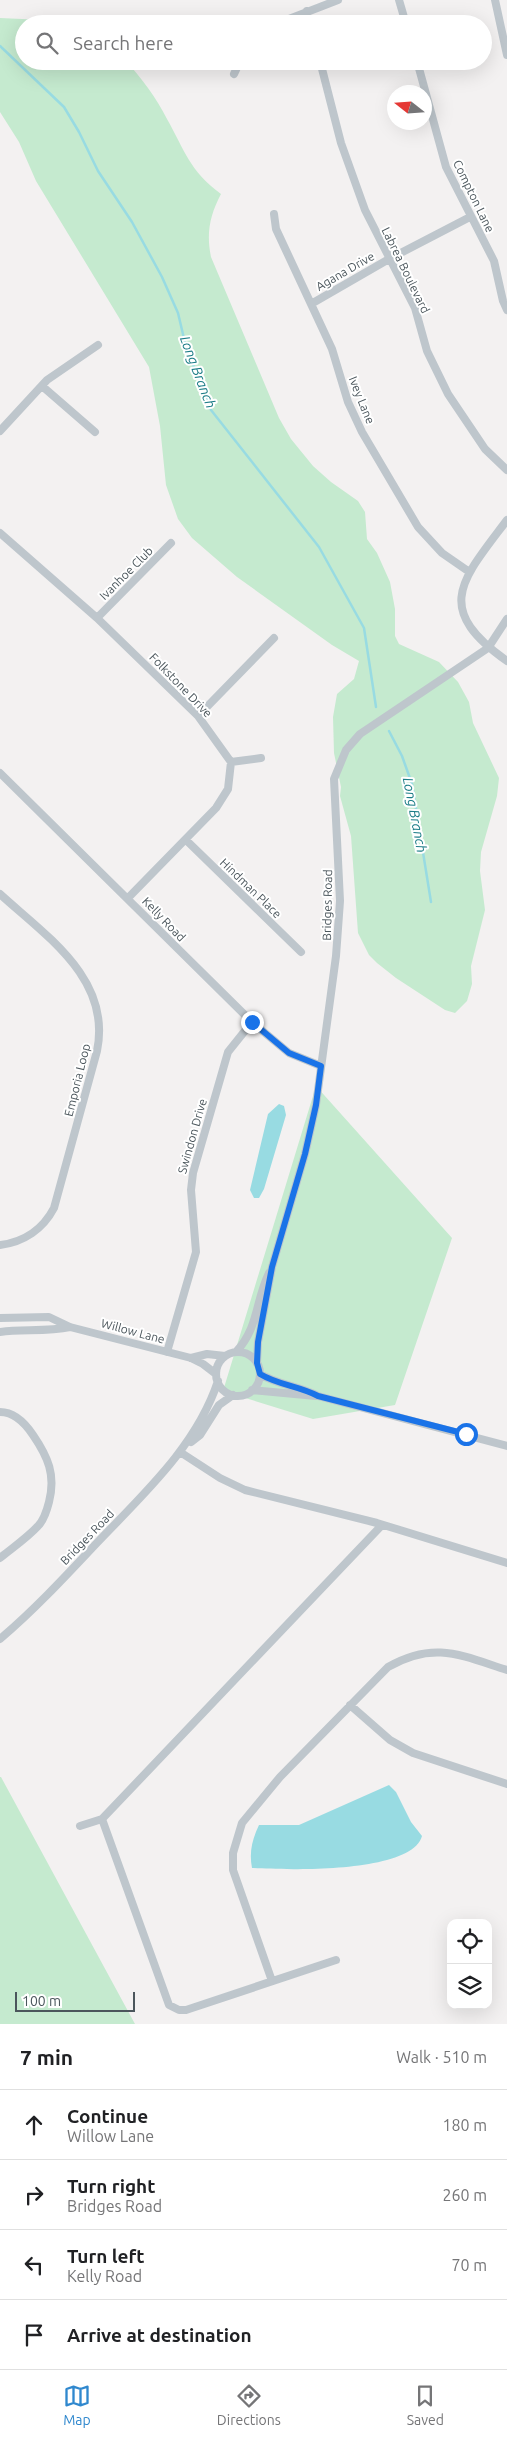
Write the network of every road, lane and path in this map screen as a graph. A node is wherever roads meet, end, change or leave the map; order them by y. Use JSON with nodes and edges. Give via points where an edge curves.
{"nodes":[{"id":1,"x":338,"y":0,"type":"edge"},
{"id":2,"x":399,"y":0,"type":"edge"},
{"id":3,"x":495,"y":0,"type":"edge"},
{"id":4,"x":307,"y":11,"type":"junction"},
{"id":5,"x":297,"y":15,"type":"edge"},
{"id":6,"x":308,"y":15,"type":"edge"},
{"id":7,"x":403,"y":15,"type":"edge"},
{"id":8,"x":506,"y":43,"type":"edge"},
{"id":9,"x":507,"y":55,"type":"edge"},
{"id":10,"x":236,"y":70,"type":"edge"},
{"id":11,"x":322,"y":70,"type":"edge"},
{"id":12,"x":419,"y":70,"type":"edge"},
{"id":13,"x":234,"y":74,"type":"dead end"},
{"id":14,"x":274,"y":214,"type":"dead end"},
{"id":15,"x":470,"y":217,"type":"junction"},
{"id":16,"x":389,"y":259,"type":"junction"},
{"id":17,"x":311,"y":304,"type":"junction"},
{"id":18,"x":507,"y":310,"type":"edge"},
{"id":19,"x":98,"y":345,"type":"dead end"},
{"id":20,"x":42,"y":386,"type":"junction"},
{"id":21,"x":0,"y":431,"type":"edge"},
{"id":22,"x":95,"y":432,"type":"dead end"},
{"id":23,"x":507,"y":470,"type":"edge"},
{"id":24,"x":507,"y":520,"type":"edge"},
{"id":25,"x":0,"y":533,"type":"edge"},
{"id":26,"x":172,"y":543,"type":"dead end"},
{"id":27,"x":468,"y":571,"type":"junction"},
{"id":28,"x":97,"y":618,"type":"junction"},
{"id":29,"x":507,"y":619,"type":"edge"},
{"id":30,"x":274,"y":638,"type":"dead end"},
{"id":31,"x":488,"y":648,"type":"junction"},
{"id":32,"x":507,"y":661,"type":"edge"},
{"id":33,"x":198,"y":716,"type":"junction"},
{"id":34,"x":261,"y":758,"type":"dead end"},
{"id":35,"x":231,"y":762,"type":"junction"},
{"id":36,"x":0,"y":773,"type":"edge"},
{"id":37,"x":186,"y":840,"type":"junction"},
{"id":38,"x":0,"y":894,"type":"edge"},
{"id":39,"x":128,"y":898,"type":"junction"},
{"id":40,"x":301,"y":952,"type":"dead end"},
{"id":41,"x":252,"y":1022,"type":"junction"},
{"id":42,"x":321,"y":1066,"type":"junction"},
{"id":43,"x":0,"y":1245,"type":"edge"},
{"id":44,"x":272,"y":1267,"type":"junction"},
{"id":45,"x":0,"y":1318,"type":"edge"},
{"id":46,"x":70,"y":1327,"type":"junction"},
{"id":47,"x":0,"y":1332,"type":"edge"},
{"id":48,"x":167,"y":1352,"type":"junction"},
{"id":49,"x":236,"y":1352,"type":"junction"},
{"id":50,"x":226,"y":1356,"type":"junction"},
{"id":51,"x":191,"y":1358,"type":"junction"},
{"id":52,"x":257,"y":1363,"type":"junction"},
{"id":53,"x":260,"y":1374,"type":"junction"},
{"id":54,"x":217,"y":1377,"type":"junction"},
{"id":55,"x":252,"y":1390,"type":"junction"},
{"id":56,"x":233,"y":1395,"type":"junction"},
{"id":57,"x":318,"y":1396,"type":"junction"},
{"id":58,"x":0,"y":1412,"type":"edge"},
{"id":59,"x":507,"y":1446,"type":"edge"},
{"id":60,"x":182,"y":1449,"type":"junction"},
{"id":61,"x":382,"y":1525,"type":"junction"},
{"id":62,"x":0,"y":1558,"type":"edge"},
{"id":63,"x":507,"y":1563,"type":"edge"},
{"id":64,"x":0,"y":1639,"type":"edge"},
{"id":65,"x":507,"y":1670,"type":"edge"},
{"id":66,"x":350,"y":1705,"type":"junction"},
{"id":67,"x":507,"y":1784,"type":"edge"},
{"id":68,"x":102,"y":1820,"type":"junction"},
{"id":69,"x":80,"y":1826,"type":"dead end"},
{"id":70,"x":336,"y":1960,"type":"dead end"},
{"id":71,"x":272,"y":1981,"type":"junction"}],
"edges":[{"from":1,"to":4,"type":"street"},
{"from":2,"to":7,"type":"street"},
{"from":3,"to":8,"type":"street"},
{"from":4,"to":5,"type":"street"},
{"from":4,"to":6,"type":"street"},
{"from":8,"to":9,"type":"street"},
{"from":10,"to":13,"type":"street"},
{"from":11,"to":16,"type":"street","name":"Labrea Boulevard","via":[[341,143],[365,210]]},
{"from":12,"to":15,"type":"street","name":"Compton Lane","via":[[446,167]]},
{"from":14,"to":17,"type":"street","name":"Ivey Lane","via":[[276,229]]},
{"from":15,"to":16,"type":"street","name":"Agana Drive"},
{"from":15,"to":18,"type":"street","name":"Compton Lane","via":[[494,261]]},
{"from":16,"to":17,"type":"street","name":"Agana Drive"},
{"from":16,"to":23,"type":"street","name":"Labrea Boulevard","via":[[415,308],[428,351],[448,394],[485,449]]},
{"from":17,"to":27,"type":"street","name":"Ivey Lane","via":[[332,349],[348,402],[362,432],[418,527],[442,553]]},
{"from":19,"to":20,"type":"street"},
{"from":20,"to":21,"type":"street"},
{"from":20,"to":22,"type":"street"},
{"from":24,"to":27,"type":"street"},
{"from":25,"to":28,"type":"street","name":"Folkstone Drive"},
{"from":26,"to":28,"type":"street","name":"Ivanhoe Club"},
{"from":27,"to":31,"type":"street","via":[[460,597],[462,616]]},
{"from":28,"to":33,"type":"street","name":"Folkstone Drive"},
{"from":29,"to":31,"type":"street","name":"Bridges Road"},
{"from":30,"to":33,"type":"street"},
{"from":31,"to":32,"type":"street"},
{"from":31,"to":42,"type":"street","name":"Bridges Road","via":[[360,734],[338,765],[334,793],[339,929]]},
{"from":33,"to":35,"type":"street","name":"Folkstone Drive"},
{"from":34,"to":35,"type":"street"},
{"from":35,"to":37,"type":"street","via":[[228,789],[216,808]]},
{"from":36,"to":39,"type":"street","name":"Kelly Road"},
{"from":37,"to":39,"type":"street"},
{"from":37,"to":40,"type":"street","name":"Hindman Place"},
{"from":38,"to":43,"type":"street","name":"Emporia Loop","via":[[77,966],[93,996],[99,1030],[97,1050],[54,1208],[32,1233]]},
{"from":39,"to":41,"type":"street","name":"Kelly Road"},
{"from":41,"to":42,"type":"street","name":"Kelly Road","via":[[289,1053]]},
{"from":41,"to":48,"type":"street","name":"Swindon Drive","via":[[228,1052],[193,1174],[190,1190],[196,1252]]},
{"from":42,"to":44,"type":"street","name":"Bridges Road","via":[[305,1154]]},
{"from":44,"to":49,"type":"street","name":"Bridges Road","via":[[263,1285],[248,1339]]},
{"from":44,"to":52,"type":"street","name":"Bridges Road"},
{"from":45,"to":46,"type":"street","name":"Willow Lane","via":[[49,1317]]},
{"from":46,"to":47,"type":"street","name":"Willow Lane"},
{"from":46,"to":48,"type":"street","name":"Willow Lane"},
{"from":48,"to":51,"type":"street","name":"Willow Lane"},
{"from":49,"to":50,"type":"street"},
{"from":49,"to":52,"type":"street","via":[[250,1355]]},
{"from":50,"to":51,"type":"street","name":"Willow Lane","via":[[207,1354]]},
{"from":50,"to":54,"type":"street","via":[[218,1364]]},
{"from":51,"to":54,"type":"street","name":"Willow Lane","via":[[204,1364]]},
{"from":52,"to":53,"type":"street"},
{"from":53,"to":55,"type":"street"},
{"from":53,"to":57,"type":"street"},
{"from":54,"to":56,"type":"street","via":[[224,1390]]},
{"from":54,"to":60,"type":"street","name":"Bridges Road","via":[[212,1399]]},
{"from":55,"to":56,"type":"street","via":[[243,1395]]},
{"from":55,"to":57,"type":"street"},
{"from":56,"to":60,"type":"street","name":"Bridges Road","via":[[219,1405],[200,1434]]},
{"from":57,"to":59,"type":"street"},
{"from":58,"to":62,"type":"street","via":[[25,1423],[52,1470],[47,1510],[39,1525]]},
{"from":60,"to":61,"type":"street","via":[[220,1478],[245,1490]]},
{"from":60,"to":64,"type":"street","name":"Bridges Road","via":[[83,1558]]},
{"from":61,"to":63,"type":"street"},
{"from":61,"to":68,"type":"street"},
{"from":65,"to":66,"type":"street","via":[[452,1653],[425,1652],[407,1656],[388,1667]]},
{"from":66,"to":67,"type":"street","via":[[390,1740],[413,1753]]},
{"from":66,"to":71,"type":"street","via":[[280,1777],[237,1833],[233,1870]]},
{"from":68,"to":69,"type":"street"},
{"from":68,"to":71,"type":"street","via":[[169,2004],[186,2010]]},
{"from":70,"to":71,"type":"street"}]}
